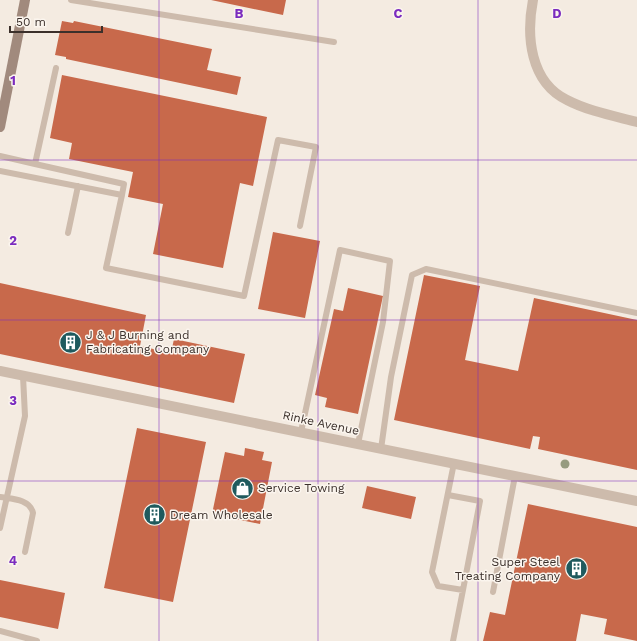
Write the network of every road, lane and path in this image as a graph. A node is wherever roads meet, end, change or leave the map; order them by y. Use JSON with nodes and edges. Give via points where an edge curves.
{"nodes":[{"id":1,"x":25,"y":0,"type":"edge"},
{"id":2,"x":71,"y":0,"type":"edge"},
{"id":3,"x":533,"y":0,"type":"edge"},
{"id":4,"x":334,"y":42,"type":"dead end"},
{"id":5,"x":56,"y":68,"type":"dead end"},
{"id":6,"x":637,"y":122,"type":"edge"},
{"id":7,"x":0,"y":127,"type":"edge"},
{"id":8,"x":0,"y":156,"type":"edge"},
{"id":9,"x":35,"y":164,"type":"junction"},
{"id":10,"x":0,"y":171,"type":"edge"},
{"id":11,"x":78,"y":186,"type":"junction"},
{"id":12,"x":122,"y":195,"type":"junction"},
{"id":13,"x":300,"y":226,"type":"dead end"},
{"id":14,"x":68,"y":233,"type":"dead end"},
{"id":15,"x":637,"y":313,"type":"edge"},
{"id":16,"x":0,"y":371,"type":"edge"},
{"id":17,"x":23,"y":376,"type":"junction"},
{"id":18,"x":301,"y":432,"type":"junction"},
{"id":19,"x":358,"y":444,"type":"junction"},
{"id":20,"x":381,"y":449,"type":"junction"},
{"id":21,"x":454,"y":463,"type":"junction"},
{"id":22,"x":516,"y":476,"type":"junction"},
{"id":23,"x":448,"y":495,"type":"junction"},
{"id":24,"x":3,"y":497,"type":"edge"},
{"id":25,"x":637,"y":500,"type":"edge"},
{"id":26,"x":0,"y":528,"type":"edge"},
{"id":27,"x":25,"y":552,"type":"dead end"},
{"id":28,"x":463,"y":590,"type":"junction"},
{"id":29,"x":493,"y":592,"type":"dead end"},
{"id":30,"x":0,"y":631,"type":"edge"},
{"id":31,"x":453,"y":640,"type":"edge"},
{"id":32,"x":37,"y":641,"type":"edge"}],
"edges":[{"from":1,"to":7,"type":"main road"},
{"from":2,"to":4,"type":"lane"},
{"from":3,"to":6,"type":"street","via":[[530,44],[536,66],[546,83],[565,100],[590,110]]},
{"from":5,"to":9,"type":"lane"},
{"from":8,"to":9,"type":"lane"},
{"from":9,"to":12,"type":"lane","via":[[124,184]]},
{"from":10,"to":11,"type":"lane"},
{"from":11,"to":12,"type":"lane"},
{"from":11,"to":14,"type":"lane"},
{"from":12,"to":13,"type":"lane","via":[[106,268],[244,296],[278,140],[316,147]]},
{"from":15,"to":20,"type":"lane","via":[[426,269],[412,275],[391,377]]},
{"from":16,"to":17,"type":"street","name":"Rinke Avenue"},
{"from":17,"to":18,"type":"street","name":"Rinke Avenue"},
{"from":17,"to":24,"type":"lane","via":[[25,416]]},
{"from":18,"to":19,"type":"street","name":"Rinke Avenue"},
{"from":18,"to":19,"type":"lane","via":[[340,250],[390,261],[383,322]]},
{"from":19,"to":20,"type":"street","name":"Rinke Avenue"},
{"from":20,"to":21,"type":"street","name":"Rinke Avenue"},
{"from":21,"to":22,"type":"street","name":"Rinke Avenue"},
{"from":21,"to":23,"type":"lane"},
{"from":22,"to":25,"type":"street","name":"Rinke Avenue"},
{"from":22,"to":29,"type":"lane"},
{"from":23,"to":28,"type":"lane","via":[[432,572],[438,586]]},
{"from":23,"to":28,"type":"lane","via":[[480,501]]},
{"from":24,"to":26,"type":"lane"},
{"from":24,"to":27,"type":"lane","via":[[32,507]]},
{"from":28,"to":31,"type":"lane"},
{"from":30,"to":32,"type":"lane"}]}
